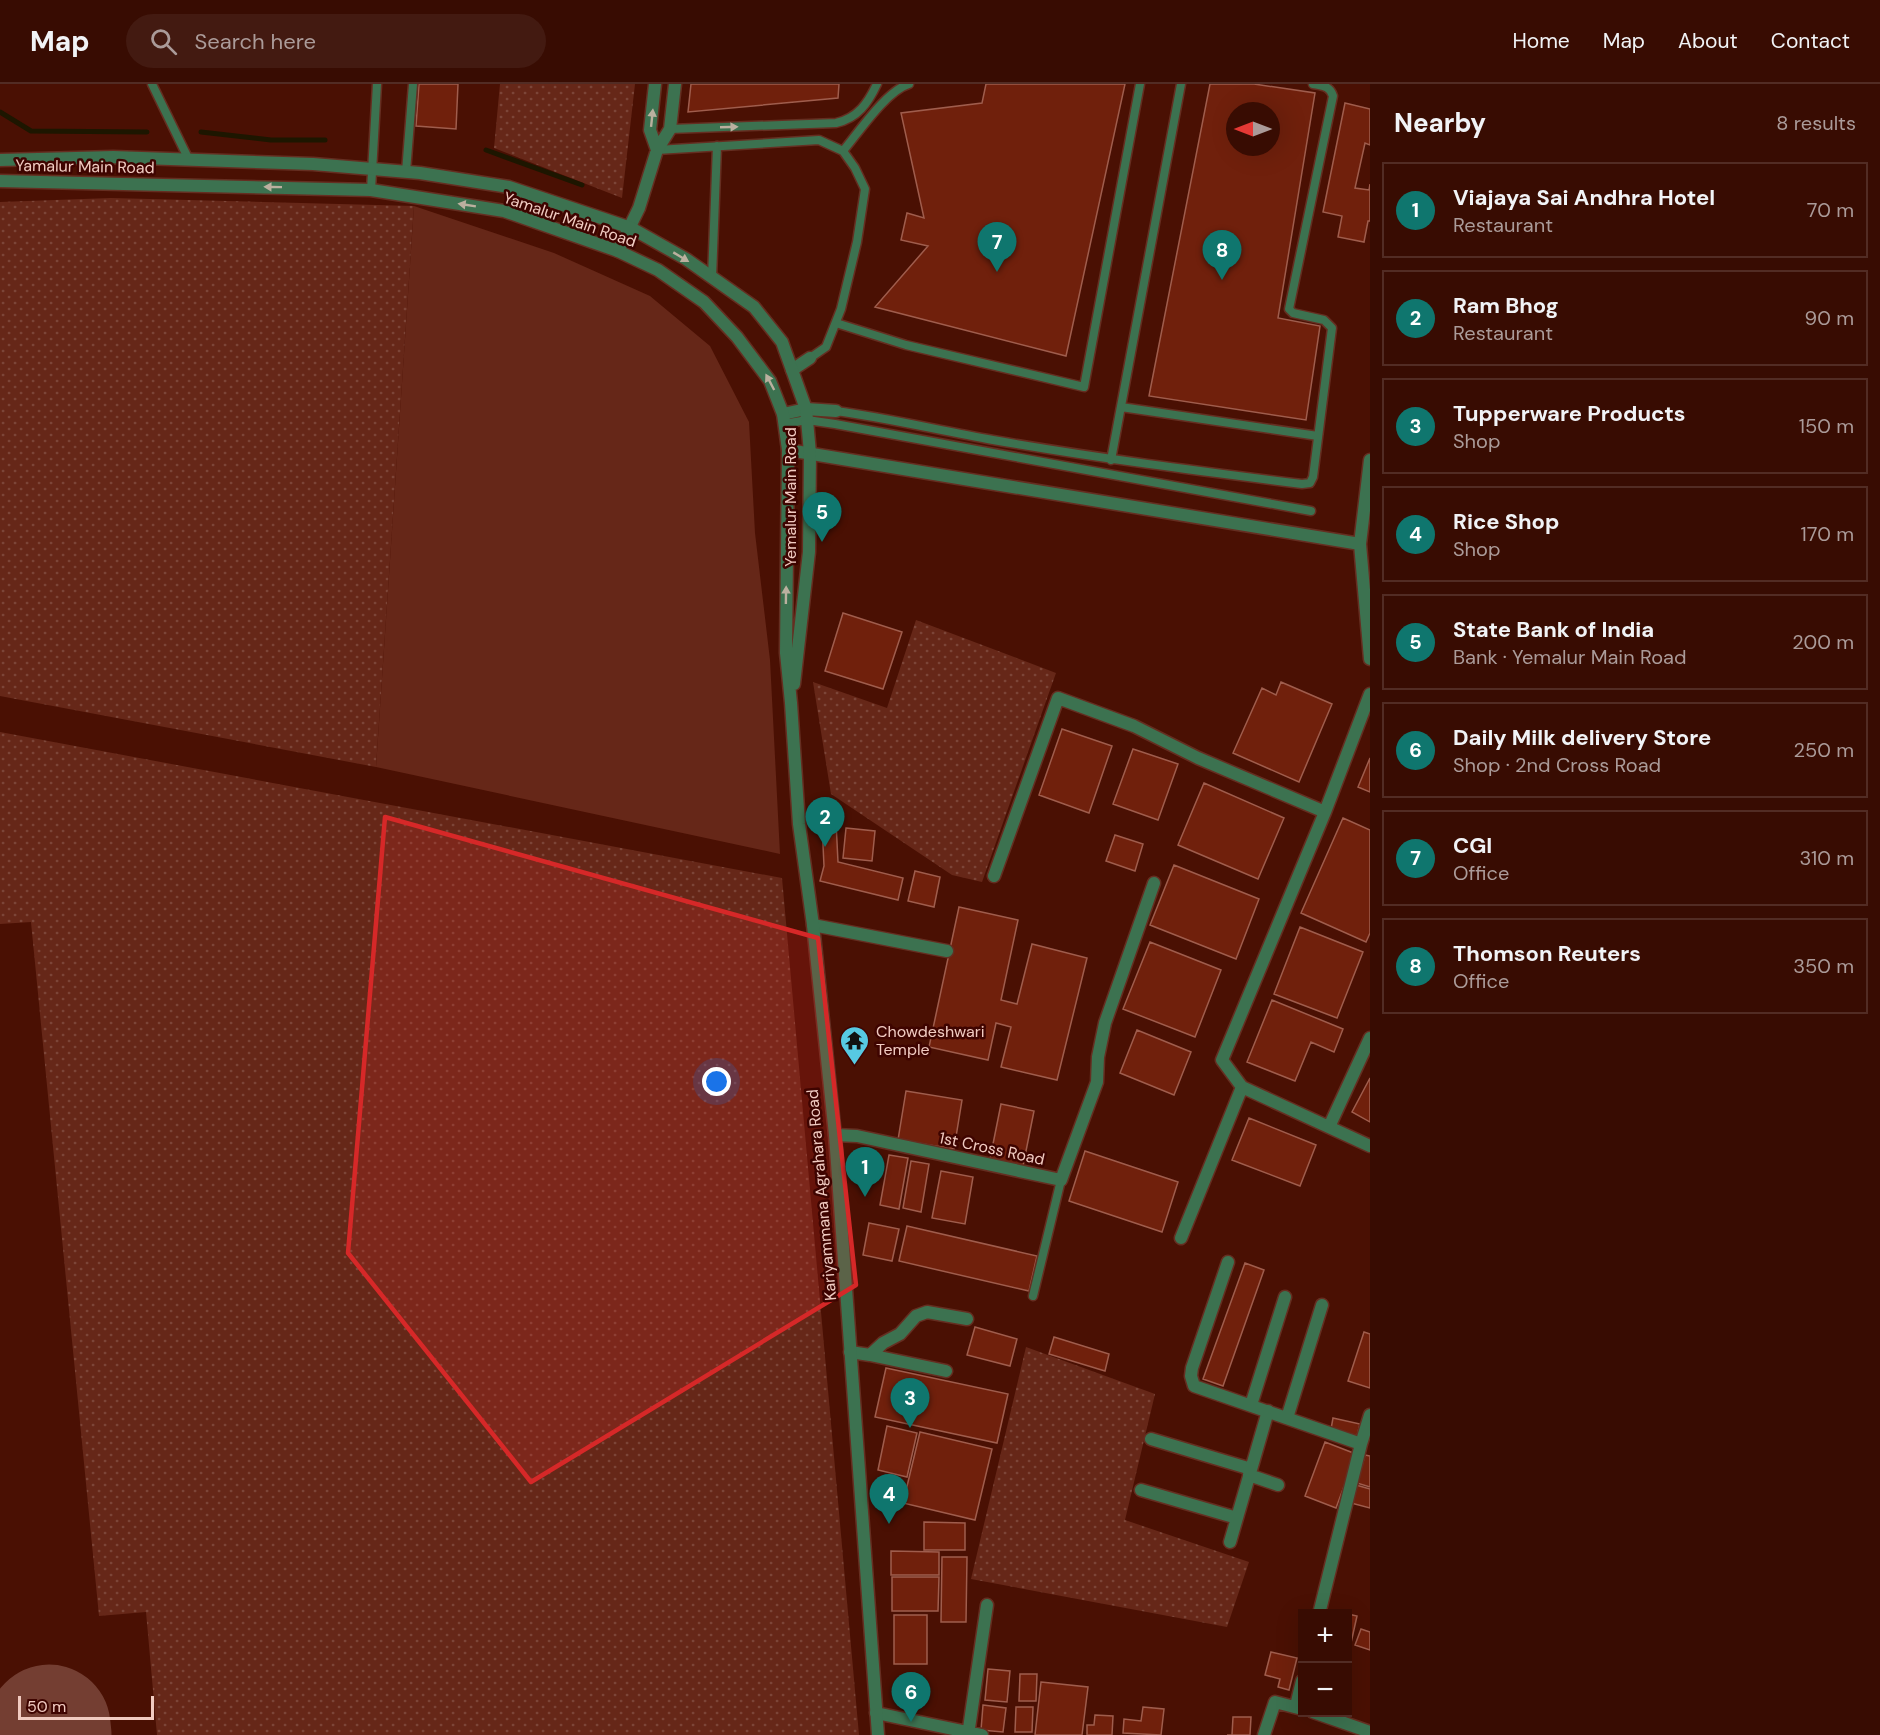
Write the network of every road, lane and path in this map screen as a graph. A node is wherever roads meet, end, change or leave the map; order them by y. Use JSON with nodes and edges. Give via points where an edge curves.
{"nodes":[{"id":1,"x":152,"y":84,"type":"edge"},
{"id":2,"x":377,"y":84,"type":"edge"},
{"id":3,"x":412,"y":84,"type":"edge"},
{"id":4,"x":655,"y":84,"type":"edge"},
{"id":5,"x":675,"y":84,"type":"edge"},
{"id":6,"x":878,"y":84,"type":"edge"},
{"id":7,"x":909,"y":84,"type":"edge"},
{"id":8,"x":1140,"y":84,"type":"edge"},
{"id":9,"x":1181,"y":84,"type":"edge"},
{"id":10,"x":1314,"y":84,"type":"edge"},
{"id":11,"x":670,"y":129,"type":"junction"},
{"id":12,"x":717,"y":146,"type":"junction"},
{"id":13,"x":657,"y":150,"type":"junction"},
{"id":14,"x":843,"y":152,"type":"junction"},
{"id":15,"x":0,"y":160,"type":"edge"},
{"id":16,"x":189,"y":160,"type":"junction"},
{"id":17,"x":373,"y":168,"type":"junction"},
{"id":18,"x":406,"y":172,"type":"junction"},
{"id":19,"x":0,"y":180,"type":"edge"},
{"id":20,"x":371,"y":190,"type":"junction"},
{"id":21,"x":631,"y":228,"type":"junction"},
{"id":22,"x":618,"y":251,"type":"junction"},
{"id":23,"x":712,"y":278,"type":"junction"},
{"id":24,"x":836,"y":323,"type":"junction"},
{"id":25,"x":810,"y":358,"type":"joint"},
{"id":26,"x":792,"y":370,"type":"junction"},
{"id":27,"x":1121,"y":406,"type":"junction"},
{"id":28,"x":836,"y":411,"type":"joint"},
{"id":29,"x":806,"y":414,"type":"junction"},
{"id":30,"x":784,"y":419,"type":"junction"},
{"id":31,"x":1318,"y":436,"type":"junction"},
{"id":32,"x":788,"y":450,"type":"junction"},
{"id":33,"x":810,"y":453,"type":"junction"},
{"id":34,"x":1111,"y":460,"type":"junction"},
{"id":35,"x":1370,"y":462,"type":"edge"},
{"id":36,"x":1311,"y":511,"type":"dead end"},
{"id":37,"x":1360,"y":544,"type":"junction"},
{"id":38,"x":786,"y":653,"type":"joint"},
{"id":39,"x":1370,"y":659,"type":"edge"},
{"id":40,"x":1370,"y":694,"type":"edge"},
{"id":41,"x":791,"y":703,"type":"junction"},
{"id":42,"x":1325,"y":812,"type":"junction"},
{"id":43,"x":994,"y":876,"type":"dead end"},
{"id":44,"x":1154,"y":883,"type":"dead end"},
{"id":45,"x":813,"y":925,"type":"junction"},
{"id":46,"x":947,"y":951,"type":"dead end"},
{"id":47,"x":1370,"y":1038,"type":"edge"},
{"id":48,"x":1242,"y":1087,"type":"junction"},
{"id":49,"x":1329,"y":1127,"type":"junction"},
{"id":50,"x":835,"y":1135,"type":"junction"},
{"id":51,"x":1370,"y":1146,"type":"edge"},
{"id":52,"x":1061,"y":1180,"type":"junction"},
{"id":53,"x":1181,"y":1238,"type":"dead end"},
{"id":54,"x":1228,"y":1263,"type":"dead end"},
{"id":55,"x":1033,"y":1296,"type":"dead end"},
{"id":56,"x":1285,"y":1297,"type":"dead end"},
{"id":57,"x":1322,"y":1305,"type":"dead end"},
{"id":58,"x":967,"y":1319,"type":"dead end"},
{"id":59,"x":850,"y":1352,"type":"junction"},
{"id":60,"x":870,"y":1354,"type":"junction"},
{"id":61,"x":946,"y":1371,"type":"dead end"},
{"id":62,"x":1251,"y":1406,"type":"junction"},
{"id":63,"x":1268,"y":1411,"type":"junction"},
{"id":64,"x":1370,"y":1415,"type":"edge"},
{"id":65,"x":1287,"y":1418,"type":"junction"},
{"id":66,"x":1151,"y":1439,"type":"dead end"},
{"id":67,"x":1360,"y":1444,"type":"junction"},
{"id":68,"x":1250,"y":1472,"type":"junction"},
{"id":69,"x":1278,"y":1485,"type":"dead end"},
{"id":70,"x":1141,"y":1490,"type":"dead end"},
{"id":71,"x":1237,"y":1518,"type":"junction"},
{"id":72,"x":1230,"y":1542,"type":"dead end"},
{"id":73,"x":987,"y":1605,"type":"dead end"},
{"id":74,"x":1320,"y":1609,"type":"edge"},
{"id":75,"x":1298,"y":1708,"type":"edge"},
{"id":76,"x":876,"y":1713,"type":"junction"},
{"id":77,"x":1326,"y":1717,"type":"edge"},
{"id":78,"x":1370,"y":1732,"type":"edge"},
{"id":79,"x":968,"y":1734,"type":"edge"},
{"id":80,"x":878,"y":1735,"type":"edge"},
{"id":81,"x":982,"y":1735,"type":"edge"},
{"id":82,"x":1264,"y":1735,"type":"edge"}],
"edges":[{"from":1,"to":16,"type":"lane"},
{"from":2,"to":17,"type":"lane"},
{"from":3,"to":18,"type":"lane"},
{"from":13,"to":4,"type":"street","one_way":true,"via":[[650,130]]},
{"from":5,"to":11,"type":"street"},
{"from":11,"to":6,"type":"lane","one_way":true,"via":[[847,121],[860,112]]},
{"from":7,"to":14,"type":"lane","via":[[891,94]]},
{"from":8,"to":24,"type":"lane","via":[[1084,387],[906,345]]},
{"from":9,"to":27,"type":"lane"},
{"from":10,"to":31,"type":"lane","via":[[1326,86],[1333,96],[1289,309],[1324,320],[1332,328]]},
{"from":11,"to":13,"type":"street"},
{"from":12,"to":13,"type":"lane"},
{"from":12,"to":14,"type":"lane","via":[[819,141]]},
{"from":12,"to":23,"type":"lane"},
{"from":13,"to":21,"type":"street"},
{"from":14,"to":24,"type":"lane","via":[[865,189],[857,242]]},
{"from":15,"to":16,"type":"street","name":"Yamalur Main Road"},
{"from":16,"to":17,"type":"street","name":"Yamalur Main Road"},
{"from":17,"to":18,"type":"street","name":"Yamalur Main Road"},
{"from":17,"to":20,"type":"lane"},
{"from":18,"to":21,"type":"street","name":"Yamalur Main Road","via":[[509,187]]},
{"from":20,"to":19,"type":"street","name":"Yamalur Main Road","one_way":true},
{"from":22,"to":20,"type":"street","name":"Yamalur Main Road","one_way":true,"via":[[504,211]]},
{"from":21,"to":22,"type":"street"},
{"from":21,"to":23,"type":"street","name":"Yemalur Main Road","one_way":true},
{"from":30,"to":22,"type":"street","name":"Yamalur Main Road","one_way":true,"via":[[770,381],[704,302],[658,270]]},
{"from":23,"to":26,"type":"street","name":"Yemalur Main Road","via":[[754,307],[782,342]]},
{"from":24,"to":25,"type":"lane","via":[[826,347]]},
{"from":25,"to":26,"type":"street"},
{"from":26,"to":29,"type":"street","name":"Yemalur Main Road"},
{"from":27,"to":31,"type":"lane"},
{"from":27,"to":34,"type":"lane"},
{"from":28,"to":29,"type":"street"},
{"from":28,"to":34,"type":"lane"},
{"from":29,"to":30,"type":"street"},
{"from":29,"to":33,"type":"street","name":"Yemalur Main Road"},
{"from":29,"to":36,"type":"lane","via":[[846,426]]},
{"from":30,"to":32,"type":"street","name":"Yamalur Main Road"},
{"from":31,"to":34,"type":"lane","via":[[1310,483]]},
{"from":32,"to":33,"type":"street"},
{"from":38,"to":32,"type":"street","name":"Yamalur Main Road","one_way":true},
{"from":33,"to":37,"type":"street"},
{"from":33,"to":41,"type":"street","name":"Yemalur Main Road","via":[[809,552]]},
{"from":35,"to":37,"type":"street"},
{"from":37,"to":39,"type":"street"},
{"from":38,"to":41,"type":"street","name":"Kariyammana Agrahara Road"},
{"from":40,"to":42,"type":"street"},
{"from":41,"to":45,"type":"street","name":"Kariyammana Agrahara Road","via":[[799,824]]},
{"from":42,"to":43,"type":"street","via":[[1134,726],[1058,698]]},
{"from":42,"to":48,"type":"street","via":[[1222,1060]]},
{"from":44,"to":52,"type":"street","via":[[1105,1023],[1097,1082]]},
{"from":45,"to":46,"type":"street"},
{"from":45,"to":50,"type":"street","name":"Kariyammana Agrahara Road"},
{"from":47,"to":49,"type":"street"},
{"from":48,"to":49,"type":"street"},
{"from":48,"to":53,"type":"street"},
{"from":49,"to":51,"type":"street"},
{"from":50,"to":52,"type":"street","name":"1st Cross Road","via":[[857,1136]]},
{"from":50,"to":59,"type":"street","name":"Kariyammana Agrahara Road"},
{"from":52,"to":55,"type":"lane","name":"1st Cross Road"},
{"from":54,"to":62,"type":"street","via":[[1191,1376],[1194,1386]]},
{"from":56,"to":62,"type":"street"},
{"from":57,"to":65,"type":"street"},
{"from":58,"to":60,"type":"street","via":[[927,1312],[916,1316],[900,1334]]},
{"from":59,"to":60,"type":"street"},
{"from":59,"to":76,"type":"street","name":"Kariyammana Agrahara Road"},
{"from":60,"to":61,"type":"street"},
{"from":62,"to":63,"type":"street"},
{"from":63,"to":65,"type":"street"},
{"from":63,"to":68,"type":"street"},
{"from":64,"to":67,"type":"street"},
{"from":65,"to":67,"type":"street"},
{"from":66,"to":68,"type":"street"},
{"from":67,"to":74,"type":"street"},
{"from":68,"to":69,"type":"street"},
{"from":68,"to":71,"type":"street"},
{"from":70,"to":71,"type":"street"},
{"from":71,"to":72,"type":"street"},
{"from":73,"to":79,"type":"street"},
{"from":75,"to":82,"type":"street","via":[[1275,1702]]},
{"from":76,"to":79,"type":"street"},
{"from":76,"to":80,"type":"street","name":"Kariyammana Agrahara Road"},
{"from":77,"to":78,"type":"street"},
{"from":79,"to":81,"type":"street"}]}
